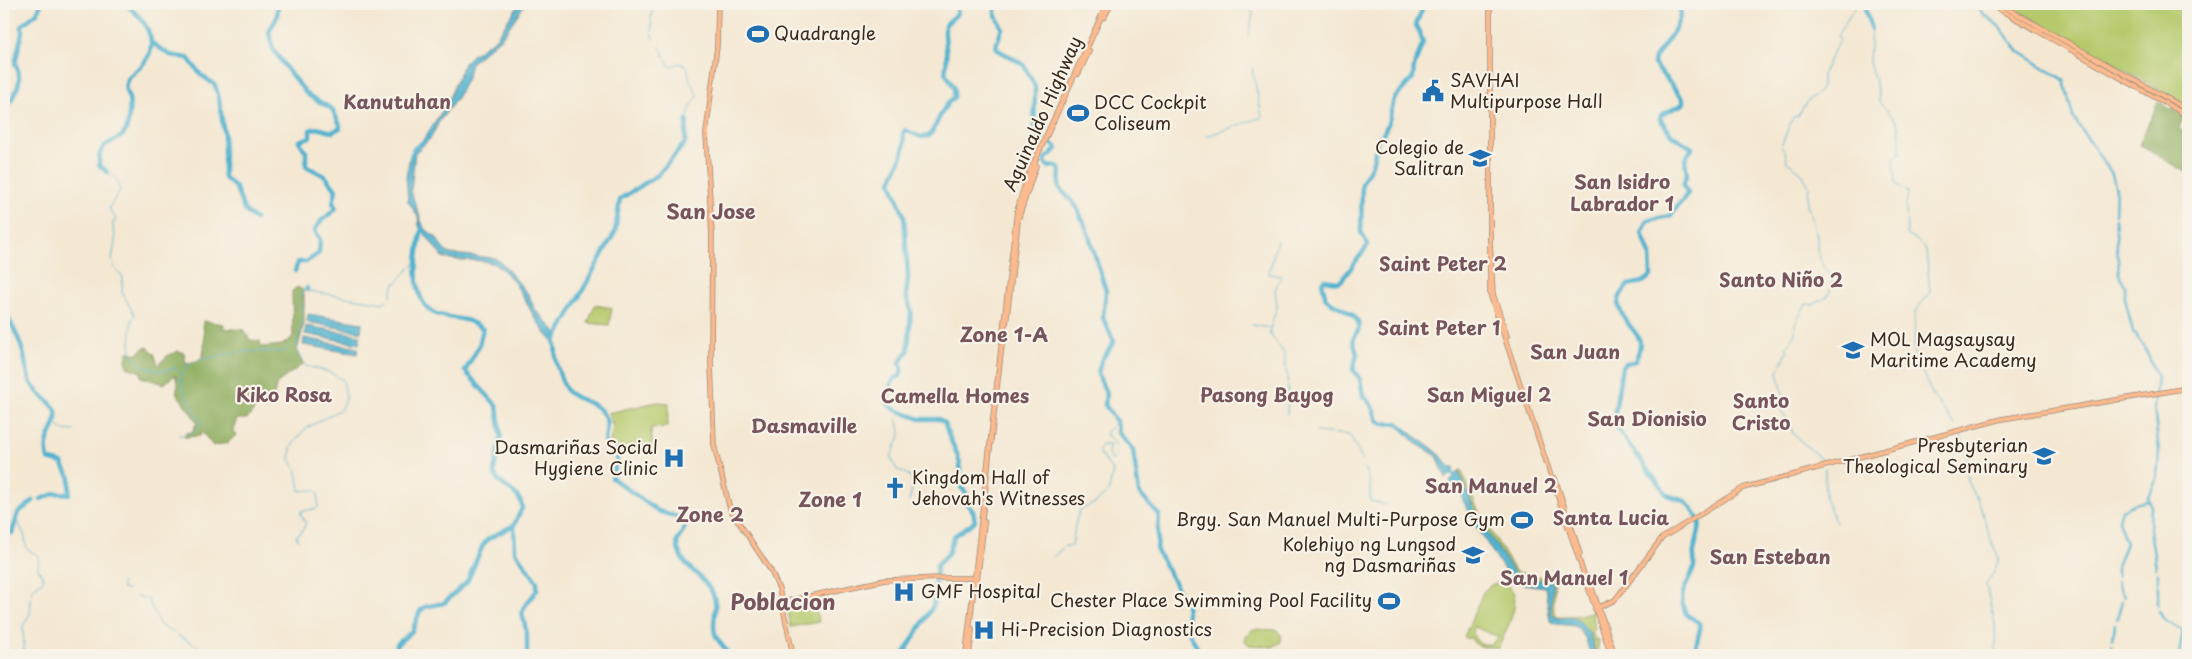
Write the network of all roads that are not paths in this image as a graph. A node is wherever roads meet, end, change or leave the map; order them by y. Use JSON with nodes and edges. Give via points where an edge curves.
{"nodes":[{"id":1,"x":718,"y":4,"type":"edge"},
{"id":2,"x":1109,"y":4,"type":"edge"},
{"id":3,"x":1490,"y":4,"type":"edge"},
{"id":4,"x":1990,"y":4,"type":"edge"},
{"id":5,"x":1999,"y":4,"type":"edge"},
{"id":6,"x":2188,"y":110,"type":"edge"},
{"id":7,"x":2188,"y":116,"type":"edge"},
{"id":8,"x":2188,"y":199,"type":"edge"},
{"id":9,"x":2188,"y":254,"type":"edge"},
{"id":10,"x":2188,"y":388,"type":"edge"},
{"id":11,"x":976,"y":579,"type":"junction"},
{"id":12,"x":782,"y":602,"type":"junction"},
{"id":13,"x":1597,"y":608,"type":"junction"},
{"id":14,"x":793,"y":655,"type":"edge"},
{"id":15,"x":967,"y":655,"type":"edge"},
{"id":16,"x":1613,"y":655,"type":"edge"}],
"edges":[{"from":1,"to":12,"type":"main road","via":[[717,46],[706,133],[712,235],[710,363],[714,445],[730,509],[771,571]]},
{"from":2,"to":11,"type":"highway","name":"Aguinaldo Highway","via":[[1022,192],[1013,235]]},
{"from":3,"to":13,"type":"main road","via":[[1491,298]]},
{"from":4,"to":7,"type":"main road"},
{"from":5,"to":6,"type":"main road"},
{"from":8,"to":9,"type":"main road"},
{"from":10,"to":13,"type":"main road","via":[[1963,428],[1743,488],[1662,538],[1615,600]]},
{"from":11,"to":12,"type":"main road","via":[[885,580]]},
{"from":11,"to":15,"type":"highway","name":"Aguinaldo Highway"},
{"from":12,"to":14,"type":"main road"},
{"from":13,"to":16,"type":"main road"}]}
